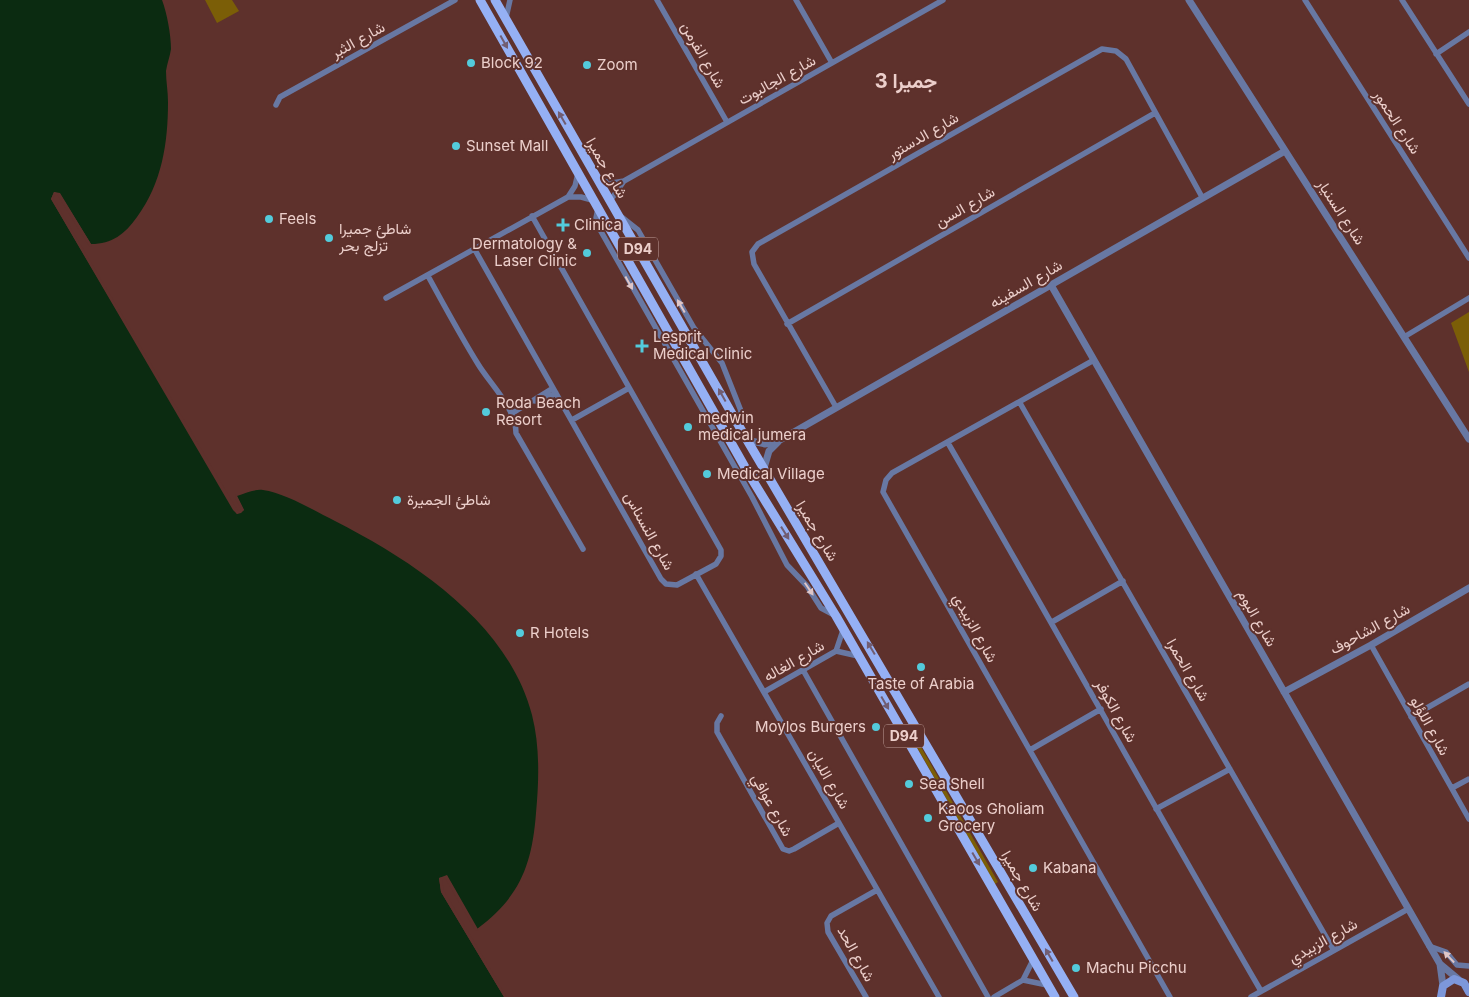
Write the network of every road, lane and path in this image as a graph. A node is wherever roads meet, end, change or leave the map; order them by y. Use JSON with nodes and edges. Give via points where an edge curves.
{"nodes":[{"id":1,"x":456,"y":0,"type":"edge"},
{"id":2,"x":495,"y":0,"type":"edge"},
{"id":3,"x":510,"y":0,"type":"edge"},
{"id":4,"x":657,"y":0,"type":"edge"},
{"id":5,"x":796,"y":0,"type":"edge"},
{"id":6,"x":943,"y":0,"type":"edge"},
{"id":7,"x":1189,"y":0,"type":"edge"},
{"id":8,"x":1305,"y":0,"type":"edge"},
{"id":9,"x":1402,"y":0,"type":"edge"},
{"id":10,"x":478,"y":1,"type":"edge"},
{"id":11,"x":506,"y":20,"type":"junction"},
{"id":12,"x":1469,"y":32,"type":"edge"},
{"id":13,"x":1436,"y":54,"type":"junction"},
{"id":14,"x":832,"y":63,"type":"junction"},
{"id":15,"x":1469,"y":104,"type":"edge"},
{"id":16,"x":276,"y":105,"type":"dead end"},
{"id":17,"x":1155,"y":112,"type":"junction"},
{"id":18,"x":727,"y":122,"type":"junction"},
{"id":19,"x":1285,"y":151,"type":"junction"},
{"id":20,"x":578,"y":173,"type":"junction"},
{"id":21,"x":597,"y":180,"type":"junction"},
{"id":22,"x":624,"y":181,"type":"junction"},
{"id":23,"x":568,"y":197,"type":"junction"},
{"id":24,"x":1202,"y":197,"type":"junction"},
{"id":25,"x":610,"y":201,"type":"junction"},
{"id":26,"x":596,"y":205,"type":"junction"},
{"id":27,"x":617,"y":214,"type":"junction"},
{"id":28,"x":532,"y":216,"type":"junction"},
{"id":29,"x":475,"y":250,"type":"junction"},
{"id":30,"x":1469,"y":258,"type":"edge"},
{"id":31,"x":428,"y":276,"type":"junction"},
{"id":32,"x":1051,"y":285,"type":"junction"},
{"id":33,"x":386,"y":298,"type":"dead end"},
{"id":34,"x":1469,"y":298,"type":"edge"},
{"id":35,"x":787,"y":324,"type":"junction"},
{"id":36,"x":1404,"y":337,"type":"junction"},
{"id":37,"x":1094,"y":360,"type":"junction"},
{"id":38,"x":629,"y":388,"type":"junction"},
{"id":39,"x":554,"y":390,"type":"junction"},
{"id":40,"x":1020,"y":404,"type":"junction"},
{"id":41,"x":836,"y":408,"type":"junction"},
{"id":42,"x":511,"y":414,"type":"junction"},
{"id":43,"x":572,"y":420,"type":"junction"},
{"id":44,"x":738,"y":424,"type":"junction"},
{"id":45,"x":1469,"y":439,"type":"edge"},
{"id":46,"x":747,"y":440,"type":"junction"},
{"id":47,"x":780,"y":440,"type":"junction"},
{"id":48,"x":948,"y":443,"type":"junction"},
{"id":49,"x":764,"y":468,"type":"junction"},
{"id":50,"x":751,"y":477,"type":"junction"},
{"id":51,"x":781,"y":498,"type":"junction"},
{"id":52,"x":769,"y":508,"type":"junction"},
{"id":53,"x":583,"y":548,"type":"dead end"},
{"id":54,"x":696,"y":574,"type":"junction"},
{"id":55,"x":1123,"y":581,"type":"junction"},
{"id":56,"x":1469,"y":588,"type":"edge"},
{"id":57,"x":836,"y":616,"type":"junction"},
{"id":58,"x":1052,"y":622,"type":"junction"},
{"id":59,"x":843,"y":629,"type":"junction"},
{"id":60,"x":1371,"y":645,"type":"junction"},
{"id":61,"x":836,"y":651,"type":"junction"},
{"id":62,"x":858,"y":656,"type":"junction"},
{"id":63,"x":803,"y":670,"type":"junction"},
{"id":64,"x":1469,"y":684,"type":"edge"},
{"id":65,"x":764,"y":692,"type":"junction"},
{"id":66,"x":1284,"y":692,"type":"junction"},
{"id":67,"x":1101,"y":710,"type":"junction"},
{"id":68,"x":721,"y":716,"type":"dead end"},
{"id":69,"x":1411,"y":717,"type":"junction"},
{"id":70,"x":1030,"y":750,"type":"junction"},
{"id":71,"x":1230,"y":769,"type":"junction"},
{"id":72,"x":1469,"y":779,"type":"edge"},
{"id":73,"x":1452,"y":788,"type":"junction"},
{"id":74,"x":1156,"y":809,"type":"junction"},
{"id":75,"x":1469,"y":819,"type":"edge"},
{"id":76,"x":840,"y":824,"type":"junction"},
{"id":77,"x":877,"y":890,"type":"junction"},
{"id":78,"x":1408,"y":909,"type":"junction"},
{"id":79,"x":1429,"y":946,"type":"junction"},
{"id":80,"x":1332,"y":949,"type":"junction"},
{"id":81,"x":1033,"y":960,"type":"junction"},
{"id":82,"x":1440,"y":964,"type":"junction"},
{"id":83,"x":1469,"y":966,"type":"edge"},
{"id":84,"x":1024,"y":980,"type":"junction"},
{"id":85,"x":1462,"y":980,"type":"edge"},
{"id":86,"x":1048,"y":985,"type":"junction"},
{"id":87,"x":1261,"y":991,"type":"junction"},
{"id":88,"x":1440,"y":993,"type":"edge"},
{"id":89,"x":1469,"y":995,"type":"edge"},
{"id":90,"x":866,"y":997,"type":"edge"},
{"id":91,"x":939,"y":997,"type":"edge"},
{"id":92,"x":988,"y":997,"type":"edge"},
{"id":93,"x":994,"y":997,"type":"edge"},
{"id":94,"x":1055,"y":997,"type":"edge"},
{"id":95,"x":1074,"y":997,"type":"edge"},
{"id":96,"x":1170,"y":997,"type":"edge"},
{"id":97,"x":1251,"y":997,"type":"edge"}],
"edges":[{"from":1,"to":16,"type":"street","name":"شارع الثبر","via":[[280,97]]},
{"from":2,"to":11,"type":"main road","name":"شارع جميرا","number":"D94"},
{"from":3,"to":11,"type":"street"},
{"from":4,"to":18,"type":"street","name":"شارع الفرمن"},
{"from":5,"to":14,"type":"street"},
{"from":6,"to":14,"type":"street","name":"شارع الجالبوت"},
{"from":7,"to":19,"type":"street","name":"شارع السنيار"},
{"from":8,"to":30,"type":"street","name":"شارع الحمور"},
{"from":9,"to":13,"type":"street"},
{"from":10,"to":20,"type":"main road","name":"شارع جميرا","number":"D94","one_way":true},
{"from":21,"to":11,"type":"main road","name":"شارع جميرا","number":"D94","one_way":true},
{"from":12,"to":13,"type":"street"},
{"from":13,"to":15,"type":"street"},
{"from":14,"to":18,"type":"street","name":"شارع الجالبوت"},
{"from":17,"to":24,"type":"street","name":"شارع الدستور"},
{"from":17,"to":35,"type":"street","name":"شارع السن"},
{"from":17,"to":35,"type":"street","name":"شارع الدستور","via":[[1126,59],[1116,51],[1102,49],[758,244],[752,252],[752,261]]},
{"from":18,"to":22,"type":"street","name":"شارع الجالبوت"},
{"from":19,"to":24,"type":"street","name":"شارع السفينه"},
{"from":19,"to":36,"type":"street","name":"شارع السنيار"},
{"from":20,"to":23,"type":"street"},
{"from":20,"to":26,"type":"main road","name":"شارع جميرا","number":"D94"},
{"from":21,"to":22,"type":"street"},
{"from":21,"to":25,"type":"main road","name":"شارع جميرا","number":"D94"},
{"from":22,"to":25,"type":"street","name":"شارع الجالبوت"},
{"from":23,"to":26,"type":"street","via":[[581,196]]},
{"from":23,"to":28,"type":"street"},
{"from":24,"to":32,"type":"street","name":"شارع السفينه"},
{"from":25,"to":27,"type":"main road","name":"شارع جميرا","number":"D94"},
{"from":26,"to":50,"type":"main road","name":"شارع جميرا","number":"D94"},
{"from":26,"to":57,"type":"street","one_way":true,"via":[[598,228],[787,564],[808,586],[821,608]]},
{"from":44,"to":27,"type":"main road","name":"شارع جميرا","number":"D94","one_way":true},
{"from":44,"to":27,"type":"street","one_way":true,"via":[[741,411],[722,363],[694,328],[638,230]]},
{"from":28,"to":29,"type":"street"},
{"from":28,"to":38,"type":"street","name":"شارع النسناس"},
{"from":29,"to":31,"type":"street"},
{"from":29,"to":39,"type":"street","name":"شارع النسناس"},
{"from":31,"to":33,"type":"street"},
{"from":31,"to":42,"type":"street","via":[[477,363]]},
{"from":32,"to":37,"type":"street","name":"شارع البوم"},
{"from":32,"to":41,"type":"street","name":"شارع السفينه"},
{"from":34,"to":36,"type":"street"},
{"from":35,"to":41,"type":"street","name":"شارع الدستور"},
{"from":36,"to":45,"type":"street","name":"شارع السنيار"},
{"from":37,"to":40,"type":"street","name":"شارع الزبيدي"},
{"from":37,"to":66,"type":"street","name":"شارع البوم"},
{"from":38,"to":43,"type":"street"},
{"from":38,"to":54,"type":"street","name":"شارع النسناس","via":[[721,550],[716,564]]},
{"from":39,"to":42,"type":"street","via":[[539,402]]},
{"from":39,"to":43,"type":"street","name":"شارع النسناس"},
{"from":40,"to":48,"type":"street","name":"شارع الزبيدي"},
{"from":40,"to":55,"type":"street","name":"شارع الحمرا"},
{"from":41,"to":47,"type":"street","name":"شارع السفينه"},
{"from":42,"to":53,"type":"street","via":[[517,425],[516,433]]},
{"from":43,"to":54,"type":"street","name":"شارع النسناس","via":[[661,580],[673,585]]},
{"from":44,"to":46,"type":"main road","name":"شارع جميرا","number":"D94"},
{"from":46,"to":47,"type":"street","name":"شارع السفينه","via":[[764,444]]},
{"from":46,"to":49,"type":"main road","name":"شارع جميرا","number":"D94"},
{"from":47,"to":49,"type":"street","name":"شارع السفينه","via":[[769,451]]},
{"from":48,"to":58,"type":"street","name":"شارع الكوفر"},
{"from":48,"to":70,"type":"street","name":"شارع الزبيدي","via":[[892,474],[886,480],[883,492]]},
{"from":49,"to":50,"type":"street","via":[[760,477]]},
{"from":49,"to":51,"type":"main road","name":"شارع جميرا","number":"D94"},
{"from":50,"to":52,"type":"main road","name":"شارع جميرا","number":"D94"},
{"from":51,"to":52,"type":"main road","via":[[773,498]]},
{"from":95,"to":51,"type":"main road","name":"شارع جميرا","number":"D94","one_way":true},
{"from":52,"to":57,"type":"main road","name":"شارع جميرا","number":"D94","one_way":true},
{"from":54,"to":65,"type":"street","name":"شارع الليان"},
{"from":55,"to":58,"type":"street"},
{"from":55,"to":71,"type":"street","name":"شارع الحمرا"},
{"from":56,"to":60,"type":"street","name":"شارع الشاحوف"},
{"from":57,"to":59,"type":"main road","name":"شارع جميرا","number":"D94"},
{"from":58,"to":67,"type":"street","name":"شارع الكوفر"},
{"from":59,"to":61,"type":"street","name":"شارع الغاله"},
{"from":59,"to":62,"type":"main road","name":"شارع جميرا","number":"D94"},
{"from":60,"to":66,"type":"street","name":"شارع الشاحوف"},
{"from":60,"to":69,"type":"street","name":"شارع اللؤلو"},
{"from":61,"to":62,"type":"street","name":"شارع الغاله"},
{"from":61,"to":63,"type":"street","name":"شارع الغاله"},
{"from":62,"to":81,"type":"main road","name":"شارع جميرا","number":"D94","one_way":true},
{"from":63,"to":65,"type":"street","name":"شارع الغاله"},
{"from":63,"to":92,"type":"street"},
{"from":64,"to":69,"type":"street"},
{"from":65,"to":76,"type":"street","name":"شارع الليان"},
{"from":66,"to":78,"type":"street","name":"شارع البوم"},
{"from":67,"to":70,"type":"street"},
{"from":67,"to":74,"type":"street","name":"شارع الكوفر"},
{"from":68,"to":76,"type":"street","name":"شارع عوافي","via":[[717,732],[783,849],[792,850]]},
{"from":69,"to":73,"type":"street","name":"شارع اللؤلو"},
{"from":70,"to":96,"type":"street","name":"شارع الزبيدي"},
{"from":71,"to":74,"type":"street"},
{"from":71,"to":80,"type":"street","name":"شارع الحمرا"},
{"from":72,"to":73,"type":"street"},
{"from":73,"to":75,"type":"street","name":"شارع اللؤلو"},
{"from":74,"to":87,"type":"street","name":"شارع الكوفر"},
{"from":76,"to":77,"type":"street","name":"شارع الليان"},
{"from":77,"to":90,"type":"street","name":"شارع الحد","via":[[831,916],[827,926]]},
{"from":77,"to":91,"type":"street","name":"شارع الليان"},
{"from":78,"to":79,"type":"street","name":"شارع البوم"},
{"from":78,"to":80,"type":"street","name":"شارع الزبيدي"},
{"from":79,"to":82,"type":"street","name":"شارع البوم"},
{"from":83,"to":79,"type":"street","one_way":true,"via":[[1458,965],[1446,952]]},
{"from":80,"to":87,"type":"street","name":"شارع الزبيدي"},
{"from":81,"to":84,"type":"street"},
{"from":81,"to":86,"type":"main road","name":"شارع جميرا","number":"D94"},
{"from":82,"to":85,"type":"street","name":"شارع البوم"},
{"from":82,"to":88,"type":"street","name":"شارع البوم"},
{"from":84,"to":86,"type":"street"},
{"from":84,"to":93,"type":"street"},
{"from":85,"to":88,"type":"main road","via":[[1448,981]]},
{"from":85,"to":89,"type":"main road"},
{"from":86,"to":94,"type":"main road","name":"شارع جميرا","number":"D94"},
{"from":87,"to":97,"type":"street","name":"شارع الزبيدي"}]}
